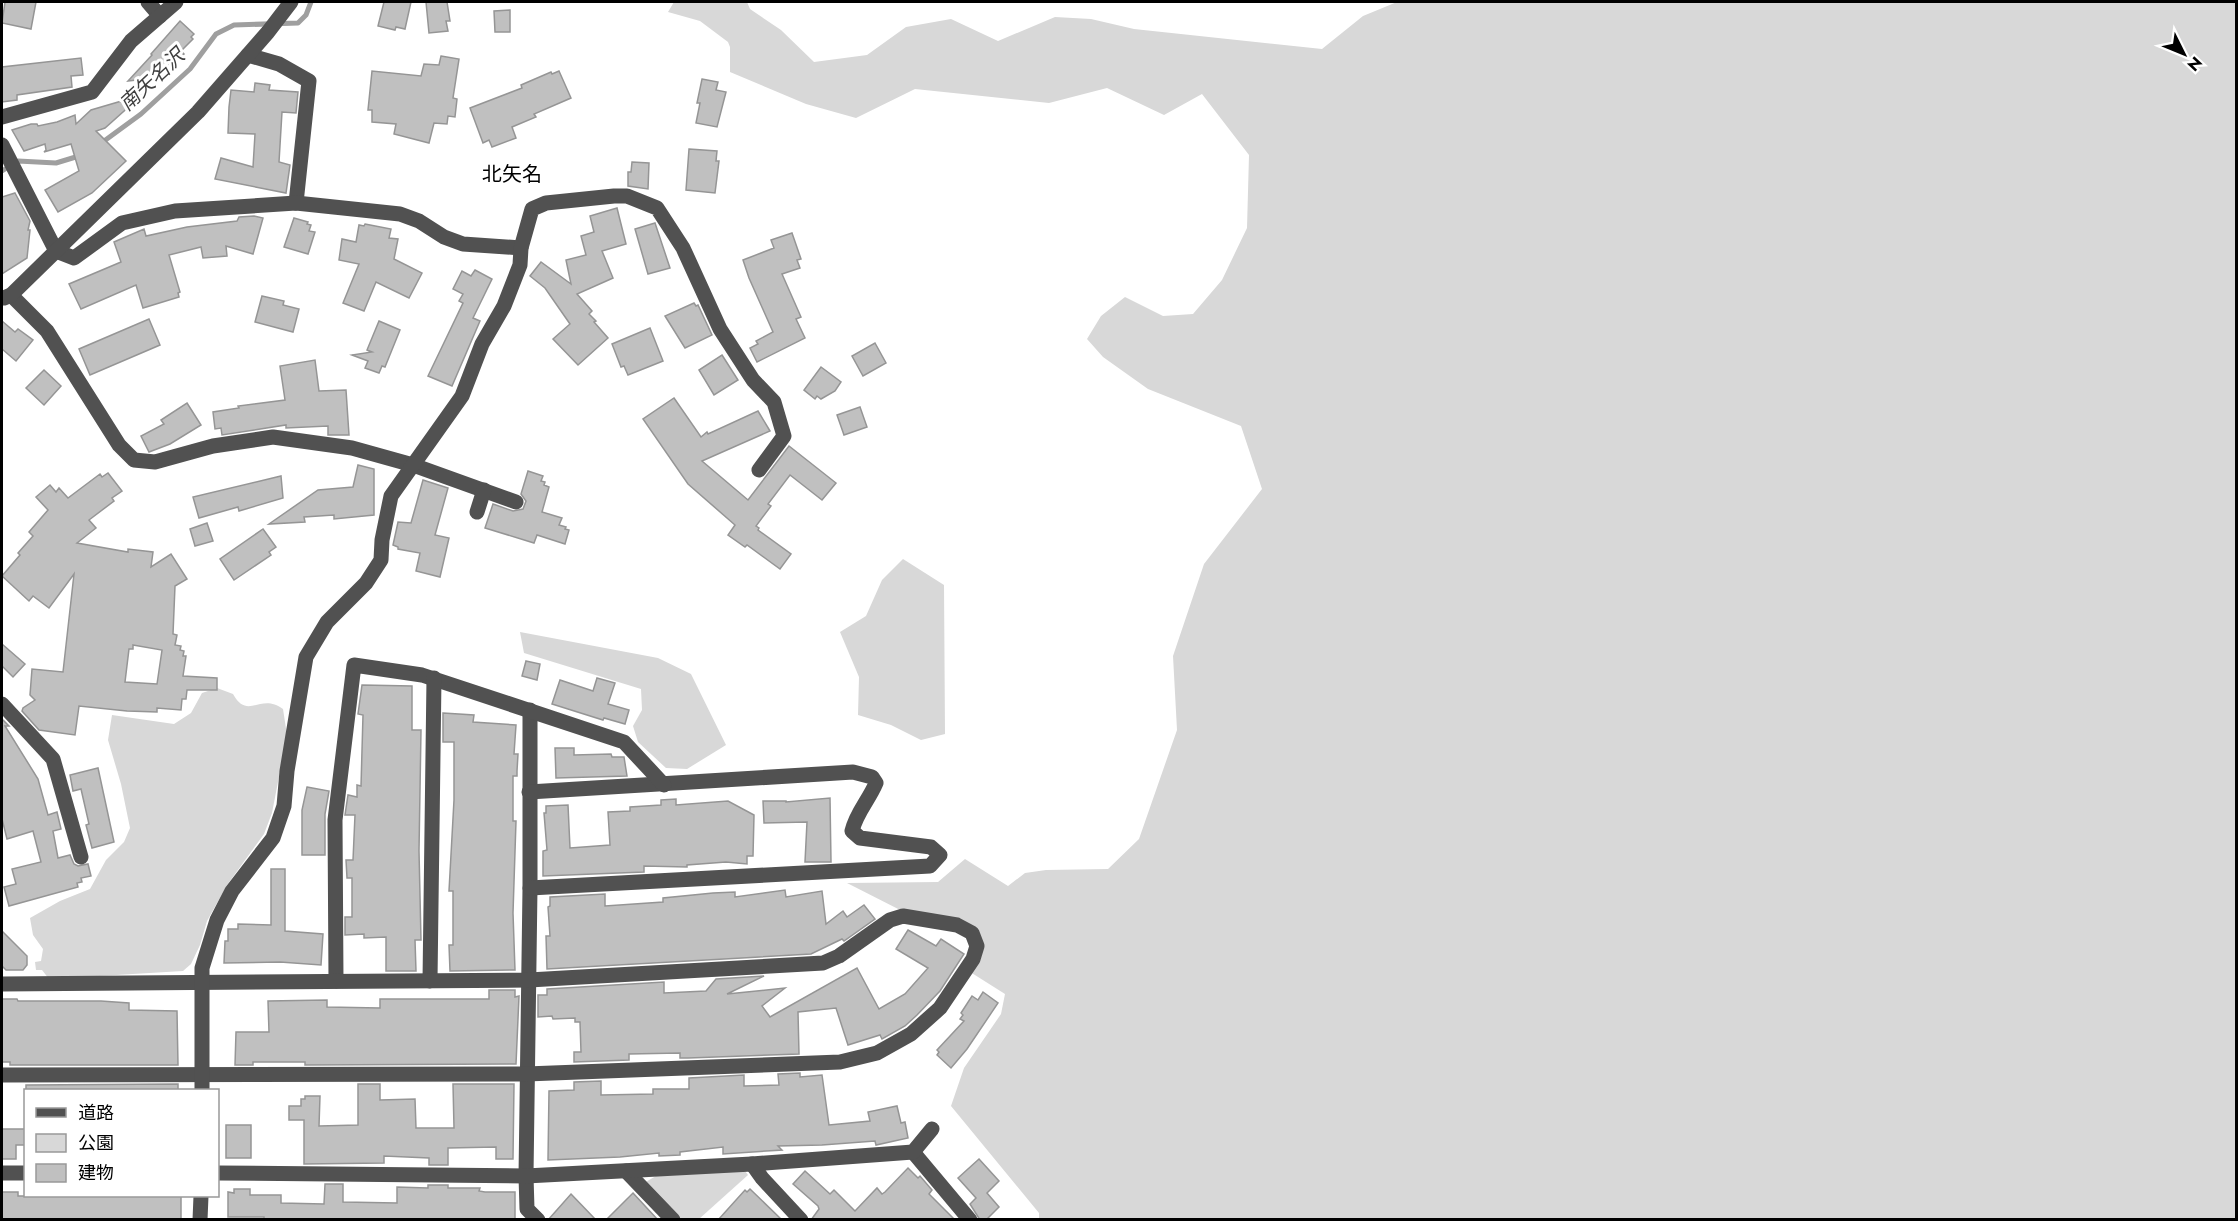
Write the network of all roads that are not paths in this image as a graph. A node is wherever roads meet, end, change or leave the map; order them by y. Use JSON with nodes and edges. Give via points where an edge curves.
{"nodes":[{"id":1,"x":148,"y":2,"type":"edge"},
{"id":2,"x":176,"y":2,"type":"edge"},
{"id":3,"x":289,"y":6,"type":"edge"},
{"id":4,"x":160,"y":16,"type":"junction"},
{"id":5,"x":248,"y":55,"type":"junction"},
{"id":6,"x":2,"y":117,"type":"edge"},
{"id":7,"x":2,"y":146,"type":"edge"},
{"id":8,"x":296,"y":203,"type":"junction"},
{"id":9,"x":522,"y":248,"type":"junction"},
{"id":10,"x":56,"y":251,"type":"junction"},
{"id":11,"x":6,"y":297,"type":"edge"},
{"id":12,"x":413,"y":465,"type":"junction"},
{"id":13,"x":759,"y":470,"type":"dead end"},
{"id":14,"x":484,"y":490,"type":"junction"},
{"id":15,"x":516,"y":502,"type":"dead end"},
{"id":16,"x":477,"y":512,"type":"dead end"},
{"id":17,"x":434,"y":678,"type":"junction"},
{"id":18,"x":2,"y":704,"type":"edge"},
{"id":19,"x":530,"y":710,"type":"junction"},
{"id":20,"x":664,"y":785,"type":"junction"},
{"id":21,"x":529,"y":792,"type":"junction"},
{"id":22,"x":81,"y":857,"type":"dead end"},
{"id":23,"x":530,"y":888,"type":"junction"},
{"id":24,"x":529,"y":980,"type":"junction"},
{"id":25,"x":336,"y":981,"type":"junction"},
{"id":26,"x":430,"y":981,"type":"junction"},
{"id":27,"x":202,"y":983,"type":"junction"},
{"id":28,"x":2,"y":984,"type":"edge"},
{"id":29,"x":526,"y":1074,"type":"junction"},
{"id":30,"x":2,"y":1075,"type":"edge"},
{"id":31,"x":202,"y":1075,"type":"junction"},
{"id":32,"x":202,"y":1089,"type":"edge"},
{"id":33,"x":932,"y":1130,"type":"dead end"},
{"id":34,"x":913,"y":1152,"type":"junction"},
{"id":35,"x":752,"y":1164,"type":"junction"},
{"id":36,"x":627,"y":1171,"type":"junction"},
{"id":37,"x":2,"y":1173,"type":"edge"},
{"id":38,"x":24,"y":1173,"type":"edge"},
{"id":39,"x":219,"y":1173,"type":"edge"},
{"id":40,"x":526,"y":1176,"type":"junction"},
{"id":41,"x":201,"y":1197,"type":"edge"},
{"id":42,"x":531,"y":1216,"type":"edge"},
{"id":43,"x":200,"y":1220,"type":"edge"},
{"id":44,"x":673,"y":1220,"type":"edge"},
{"id":45,"x":801,"y":1220,"type":"edge"},
{"id":46,"x":970,"y":1220,"type":"edge"}],
"edges":[{"from":1,"to":4,"type":"street"},
{"from":2,"to":4,"type":"street"},
{"from":3,"to":5,"type":"street"},
{"from":4,"to":6,"type":"street","via":[[131,41],[92,92]]},
{"from":5,"to":8,"type":"street","via":[[279,64],[309,81]]},
{"from":5,"to":10,"type":"street","via":[[198,112]]},
{"from":7,"to":10,"type":"street"},
{"from":8,"to":9,"type":"street","via":[[400,214],[463,244]]},
{"from":8,"to":10,"type":"street","via":[[175,211],[122,223],[74,258]]},
{"from":9,"to":12,"type":"street","via":[[520,265],[504,306],[482,344],[462,396]]},
{"from":9,"to":13,"type":"street","via":[[532,209],[546,203],[627,196],[657,208],[684,248],[720,329],[753,380],[774,402],[784,436]]},
{"from":10,"to":11,"type":"street"},
{"from":11,"to":12,"type":"street","via":[[47,331],[119,445],[134,460],[155,462],[213,446],[273,437],[352,448]]},
{"from":12,"to":14,"type":"street"},
{"from":12,"to":27,"type":"street","via":[[391,496],[381,560],[366,583],[327,622],[306,657],[284,806],[273,838],[232,891],[217,920],[202,968]]},
{"from":14,"to":15,"type":"street"},
{"from":14,"to":16,"type":"street"},
{"from":17,"to":19,"type":"street"},
{"from":17,"to":25,"type":"street","via":[[354,664],[335,820]]},
{"from":17,"to":26,"type":"street"},
{"from":18,"to":22,"type":"street","via":[[53,759]]},
{"from":19,"to":20,"type":"street","via":[[624,742]]},
{"from":19,"to":21,"type":"street"},
{"from":20,"to":21,"type":"street"},
{"from":20,"to":23,"type":"street","via":[[853,772],[872,777],[876,783],[855,818],[852,831],[860,838],[931,847],[940,855],[930,866]]},
{"from":21,"to":23,"type":"street"},
{"from":23,"to":24,"type":"street"},
{"from":24,"to":26,"type":"street"},
{"from":24,"to":29,"type":"street"},
{"from":24,"to":29,"type":"street","via":[[823,963],[840,956],[890,920],[903,916],[957,925],[972,933],[977,946],[974,959],[940,1008],[912,1034],[877,1053],[840,1062]]},
{"from":25,"to":26,"type":"street"},
{"from":25,"to":27,"type":"street"},
{"from":27,"to":28,"type":"street"},
{"from":27,"to":31,"type":"street"},
{"from":29,"to":31,"type":"street"},
{"from":29,"to":40,"type":"street"},
{"from":30,"to":31,"type":"street"},
{"from":31,"to":32,"type":"street"},
{"from":33,"to":34,"type":"street"},
{"from":34,"to":35,"type":"street"},
{"from":34,"to":46,"type":"street"},
{"from":35,"to":36,"type":"street"},
{"from":35,"to":45,"type":"street"},
{"from":36,"to":40,"type":"street"},
{"from":36,"to":44,"type":"street"},
{"from":37,"to":38,"type":"street"},
{"from":39,"to":40,"type":"street"},
{"from":40,"to":42,"type":"street"},
{"from":41,"to":43,"type":"street"}]}
